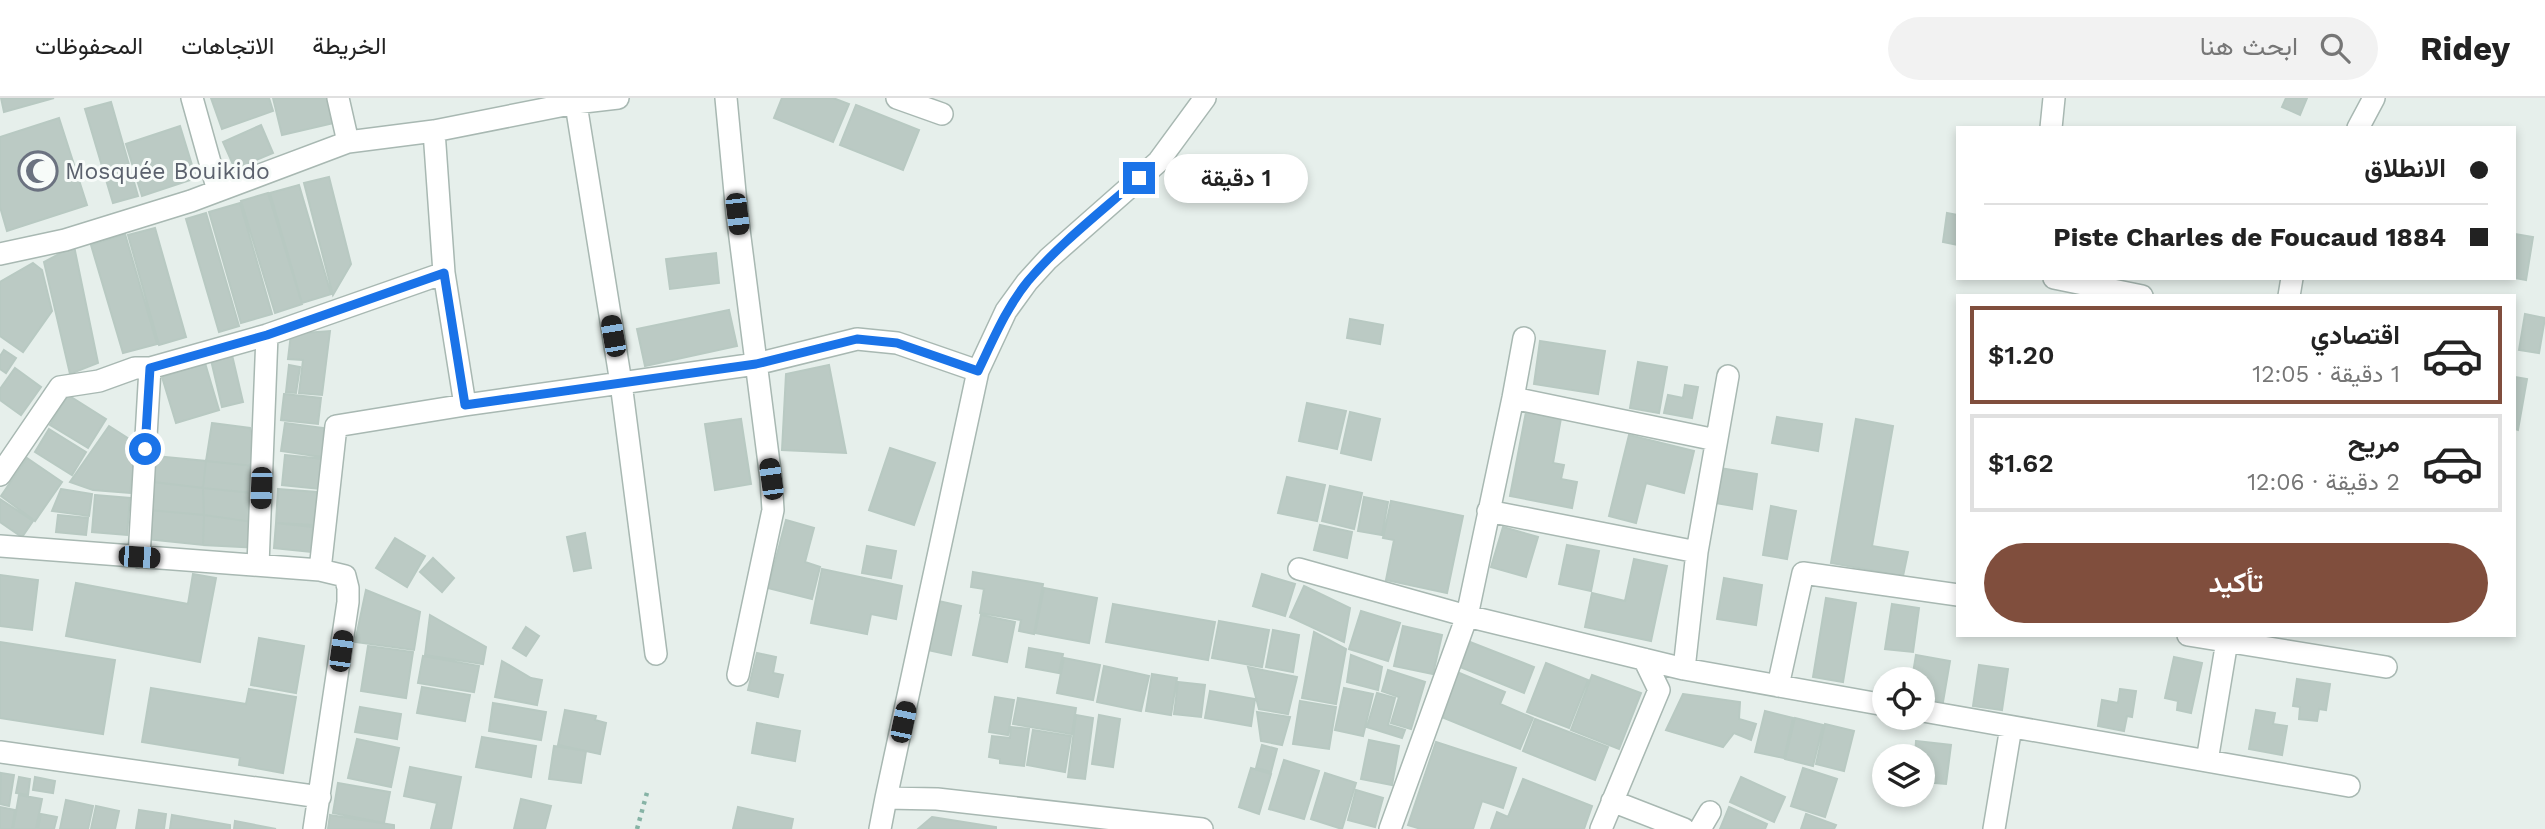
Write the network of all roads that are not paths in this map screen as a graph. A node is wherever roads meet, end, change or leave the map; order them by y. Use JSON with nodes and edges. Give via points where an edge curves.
{"nodes":[{"id":1,"x":192,"y":98,"type":"edge"},
{"id":2,"x":338,"y":98,"type":"edge"},
{"id":3,"x":618,"y":98,"type":"edge"},
{"id":4,"x":726,"y":98,"type":"edge"},
{"id":5,"x":897,"y":98,"type":"edge"},
{"id":6,"x":1205,"y":98,"type":"edge"},
{"id":7,"x":2054,"y":98,"type":"edge"},
{"id":8,"x":2374,"y":98,"type":"edge"},
{"id":9,"x":575,"y":101,"type":"edge"},
{"id":10,"x":942,"y":114,"type":"dead end"},
{"id":11,"x":2051,"y":126,"type":"edge"},
{"id":12,"x":2359,"y":126,"type":"edge"},
{"id":13,"x":434,"y":131,"type":"junction"},
{"id":14,"x":348,"y":142,"type":"junction"},
{"id":15,"x":218,"y":191,"type":"junction"},
{"id":16,"x":0,"y":254,"type":"edge"},
{"id":17,"x":444,"y":273,"type":"junction"},
{"id":18,"x":2064,"y":280,"type":"edge"},
{"id":19,"x":2132,"y":294,"type":"edge"},
{"id":20,"x":267,"y":335,"type":"junction"},
{"id":21,"x":1524,"y":338,"type":"dead end"},
{"id":22,"x":756,"y":364,"type":"junction"},
{"id":23,"x":150,"y":368,"type":"junction"},
{"id":24,"x":978,"y":371,"type":"junction"},
{"id":25,"x":1728,"y":376,"type":"dead end"},
{"id":26,"x":621,"y":383,"type":"junction"},
{"id":27,"x":1513,"y":398,"type":"junction"},
{"id":28,"x":465,"y":405,"type":"junction"},
{"id":29,"x":1716,"y":440,"type":"junction"},
{"id":30,"x":0,"y":475,"type":"edge"},
{"id":31,"x":1488,"y":511,"type":"junction"},
{"id":32,"x":0,"y":545,"type":"edge"},
{"id":33,"x":1698,"y":552,"type":"junction"},
{"id":34,"x":139,"y":557,"type":"junction"},
{"id":35,"x":258,"y":565,"type":"junction"},
{"id":36,"x":1299,"y":569,"type":"dead end"},
{"id":37,"x":320,"y":570,"type":"junction"},
{"id":38,"x":1956,"y":595,"type":"edge"},
{"id":39,"x":1467,"y":616,"type":"junction"},
{"id":40,"x":2208,"y":637,"type":"edge"},
{"id":41,"x":2228,"y":639,"type":"edge"},
{"id":42,"x":656,"y":654,"type":"dead end"},
{"id":43,"x":1644,"y":659,"type":"junction"},
{"id":44,"x":2386,"y":667,"type":"dead end"},
{"id":45,"x":1684,"y":669,"type":"junction"},
{"id":46,"x":738,"y":676,"type":"dead end"},
{"id":47,"x":1778,"y":686,"type":"junction"},
{"id":48,"x":1872,"y":703,"type":"edge"},
{"id":49,"x":1935,"y":713,"type":"edge"},
{"id":50,"x":2011,"y":727,"type":"junction"},
{"id":51,"x":0,"y":752,"type":"edge"},
{"id":52,"x":2207,"y":761,"type":"junction"},
{"id":53,"x":2349,"y":786,"type":"dead end"},
{"id":54,"x":320,"y":797,"type":"junction"},
{"id":55,"x":886,"y":798,"type":"junction"},
{"id":56,"x":1612,"y":801,"type":"junction"},
{"id":57,"x":1153,"y":826,"type":"edge"},
{"id":58,"x":314,"y":829,"type":"edge"},
{"id":59,"x":880,"y":829,"type":"edge"},
{"id":60,"x":1202,"y":829,"type":"edge"},
{"id":61,"x":1390,"y":829,"type":"edge"},
{"id":62,"x":1601,"y":829,"type":"edge"},
{"id":63,"x":1684,"y":829,"type":"edge"},
{"id":64,"x":1994,"y":829,"type":"edge"}],
"edges":[{"from":1,"to":15,"type":"street"},
{"from":2,"to":14,"type":"street"},
{"from":3,"to":9,"type":"street"},
{"from":4,"to":22,"type":"street"},
{"from":5,"to":10,"type":"street"},
{"from":6,"to":24,"type":"street","via":[[1157,162],[1027,282],[1006,311]]},
{"from":7,"to":11,"type":"street"},
{"from":8,"to":12,"type":"street"},
{"from":9,"to":13,"type":"street"},
{"from":9,"to":26,"type":"street"},
{"from":13,"to":14,"type":"street"},
{"from":13,"to":17,"type":"street"},
{"from":14,"to":15,"type":"street"},
{"from":15,"to":16,"type":"street","via":[[65,240]]},
{"from":17,"to":20,"type":"street"},
{"from":17,"to":28,"type":"street"},
{"from":18,"to":19,"type":"street"},
{"from":20,"to":23,"type":"street"},
{"from":20,"to":35,"type":"street"},
{"from":21,"to":27,"type":"street"},
{"from":22,"to":24,"type":"street","via":[[857,339],[897,343]]},
{"from":22,"to":26,"type":"street"},
{"from":22,"to":46,"type":"street","via":[[773,510]]},
{"from":23,"to":30,"type":"street","via":[[60,387]]},
{"from":23,"to":34,"type":"street"},
{"from":24,"to":55,"type":"street"},
{"from":25,"to":29,"type":"street"},
{"from":26,"to":28,"type":"street"},
{"from":26,"to":42,"type":"street"},
{"from":27,"to":29,"type":"street"},
{"from":27,"to":31,"type":"street"},
{"from":28,"to":37,"type":"street","via":[[336,426]]},
{"from":29,"to":33,"type":"street"},
{"from":31,"to":33,"type":"street"},
{"from":31,"to":39,"type":"street"},
{"from":32,"to":34,"type":"street"},
{"from":33,"to":45,"type":"street"},
{"from":34,"to":35,"type":"street"},
{"from":35,"to":37,"type":"street"},
{"from":36,"to":39,"type":"street"},
{"from":37,"to":54,"type":"street","via":[[345,576],[348,602]]},
{"from":38,"to":47,"type":"street","via":[[1803,573]]},
{"from":39,"to":43,"type":"street"},
{"from":39,"to":61,"type":"street"},
{"from":40,"to":41,"type":"street"},
{"from":41,"to":44,"type":"street"},
{"from":41,"to":52,"type":"street"},
{"from":43,"to":45,"type":"street"},
{"from":43,"to":56,"type":"street","via":[[1659,690]]},
{"from":45,"to":47,"type":"street"},
{"from":47,"to":48,"type":"street"},
{"from":49,"to":50,"type":"street"},
{"from":50,"to":52,"type":"street"},
{"from":50,"to":64,"type":"street"},
{"from":51,"to":54,"type":"street"},
{"from":52,"to":53,"type":"street"},
{"from":54,"to":58,"type":"street"},
{"from":55,"to":57,"type":"street","via":[[937,799]]},
{"from":55,"to":59,"type":"street"},
{"from":56,"to":62,"type":"street"},
{"from":56,"to":63,"type":"street"},
{"from":57,"to":60,"type":"street"}]}
